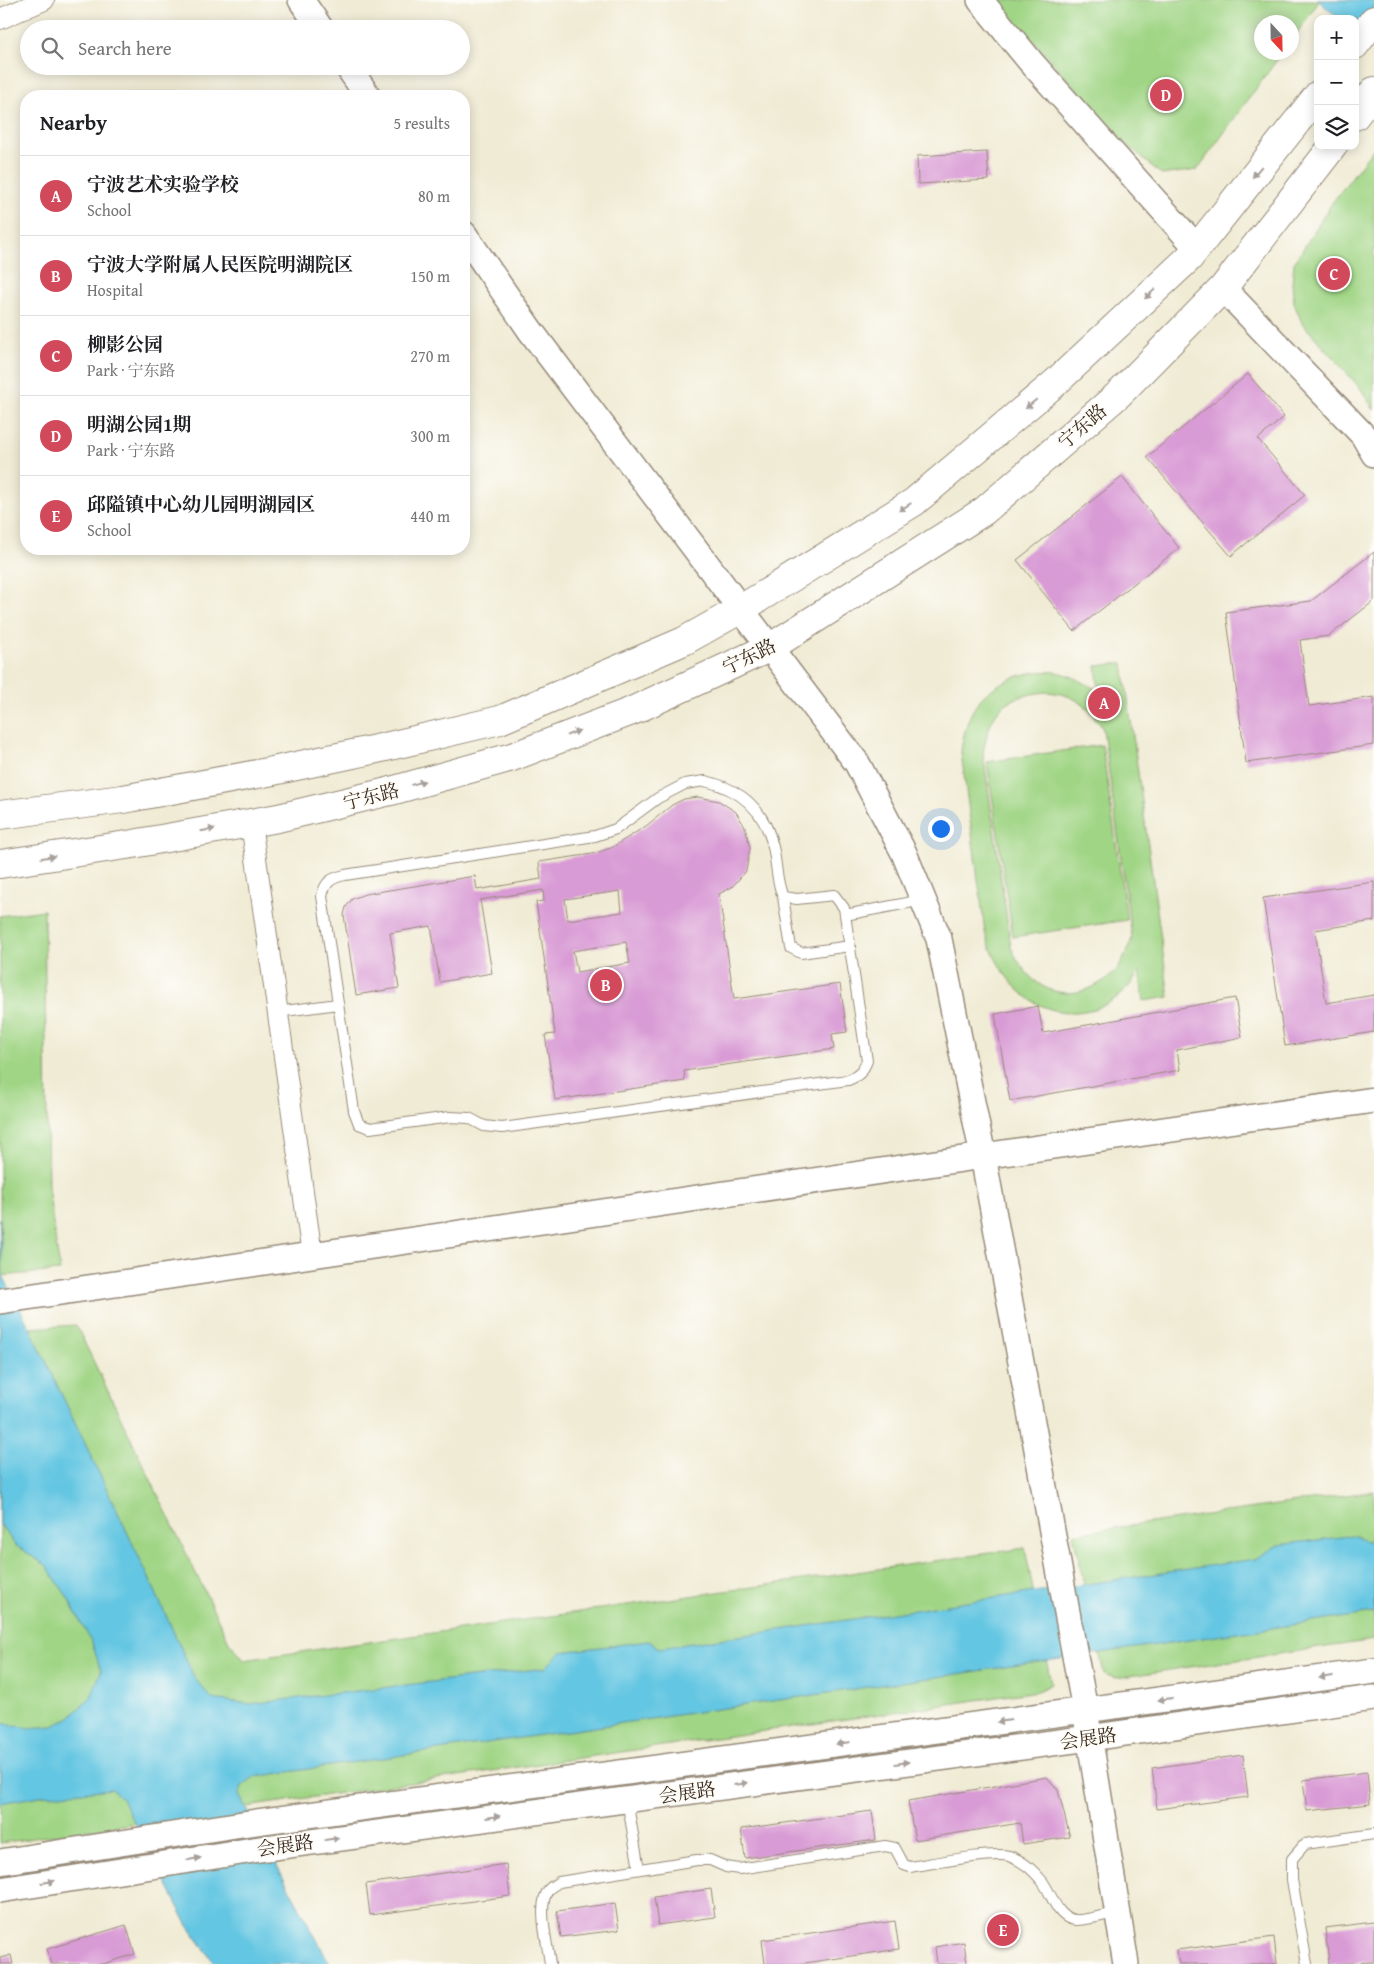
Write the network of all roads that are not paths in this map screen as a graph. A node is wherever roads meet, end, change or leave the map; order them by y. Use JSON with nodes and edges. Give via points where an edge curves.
{"nodes":[{"id":1,"x":44,"y":0,"type":"edge"},
{"id":2,"x":301,"y":0,"type":"edge"},
{"id":3,"x":980,"y":0,"type":"edge"},
{"id":4,"x":0,"y":19,"type":"edge"},
{"id":5,"x":315,"y":20,"type":"edge"},
{"id":6,"x":1374,"y":20,"type":"edge"},
{"id":7,"x":1359,"y":40,"type":"edge"},
{"id":8,"x":353,"y":75,"type":"edge"},
{"id":9,"x":364,"y":90,"type":"edge"},
{"id":10,"x":1374,"y":91,"type":"edge"},
{"id":11,"x":1314,"y":100,"type":"edge"},
{"id":12,"x":1359,"y":111,"type":"edge"},
{"id":13,"x":1329,"y":150,"type":"edge"},
{"id":14,"x":470,"y":243,"type":"edge"},
{"id":15,"x":1197,"y":248,"type":"junction"},
{"id":16,"x":1223,"y":288,"type":"junction"},
{"id":17,"x":1374,"y":454,"type":"edge"},
{"id":18,"x":741,"y":609,"type":"junction"},
{"id":19,"x":771,"y":647,"type":"junction"},
{"id":20,"x":7,"y":814,"type":"edge"},
{"id":21,"x":251,"y":823,"type":"junction"},
{"id":22,"x":0,"y":864,"type":"edge"},
{"id":23,"x":783,"y":897,"type":"junction"},
{"id":24,"x":923,"y":900,"type":"junction"},
{"id":25,"x":845,"y":915,"type":"junction"},
{"id":26,"x":850,"y":946,"type":"junction"},
{"id":27,"x":338,"y":1004,"type":"junction"},
{"id":28,"x":277,"y":1012,"type":"junction"},
{"id":29,"x":1374,"y":1100,"type":"edge"},
{"id":30,"x":982,"y":1156,"type":"junction"},
{"id":31,"x":312,"y":1255,"type":"junction"},
{"id":32,"x":6,"y":1300,"type":"edge"},
{"id":33,"x":1374,"y":1671,"type":"edge"},
{"id":34,"x":1374,"y":1698,"type":"edge"},
{"id":35,"x":1085,"y":1710,"type":"junction"},
{"id":36,"x":1089,"y":1738,"type":"junction"},
{"id":37,"x":627,"y":1800,"type":"junction"},
{"id":38,"x":1374,"y":1834,"type":"edge"},
{"id":39,"x":0,"y":1862,"type":"edge"},
{"id":40,"x":639,"y":1869,"type":"junction"},
{"id":41,"x":0,"y":1890,"type":"edge"},
{"id":42,"x":1118,"y":1912,"type":"junction"},
{"id":43,"x":550,"y":1964,"type":"edge"},
{"id":44,"x":1126,"y":1964,"type":"edge"},
{"id":45,"x":1307,"y":1964,"type":"edge"}],
"edges":[{"from":1,"to":4,"type":"street"},
{"from":2,"to":5,"type":"street"},
{"from":3,"to":15,"type":"street"},
{"from":6,"to":7,"type":"main road"},
{"from":8,"to":9,"type":"street"},
{"from":10,"to":12,"type":"main road"},
{"from":11,"to":15,"type":"main road","one_way":true},
{"from":13,"to":16,"type":"main road","name":"宁东路"},
{"from":14,"to":18,"type":"street","via":[[530,330]]},
{"from":15,"to":18,"type":"main road","one_way":true,"via":[[1055,383],[914,502]]},
{"from":16,"to":17,"type":"street","via":[[1362,435]]},
{"from":16,"to":19,"type":"main road","name":"宁东路","via":[[1119,394],[984,511]]},
{"from":18,"to":19,"type":"street"},
{"from":18,"to":20,"type":"main road","via":[[684,641],[500,720],[381,748],[123,799]]},
{"from":21,"to":19,"type":"main road","name":"宁东路","one_way":true,"via":[[391,791],[512,757],[632,710]]},
{"from":19,"to":24,"type":"street","via":[[857,763],[904,853]]},
{"from":22,"to":21,"type":"main road","name":"宁东路","one_way":true},
{"from":21,"to":28,"type":"street"},
{"from":23,"to":25,"type":"lane","via":[[797,899],[834,895]]},
{"from":23,"to":26,"type":"lane","via":[[791,948],[801,953]]},
{"from":23,"to":27,"type":"lane","via":[[778,885],[773,846],[761,816],[744,797],[721,785],[705,781],[685,784],[658,798],[616,829],[595,836],[332,878],[325,885],[322,896]]},
{"from":24,"to":25,"type":"lane"},
{"from":24,"to":30,"type":"street","via":[[939,940]]},
{"from":25,"to":26,"type":"lane"},
{"from":26,"to":27,"type":"lane","via":[[867,1061],[857,1077],[502,1128],[484,1126],[469,1118],[450,1117],[370,1128],[360,1124],[354,1111]]},
{"from":27,"to":28,"type":"lane"},
{"from":28,"to":31,"type":"street"},
{"from":29,"to":30,"type":"street"},
{"from":30,"to":31,"type":"street"},
{"from":30,"to":35,"type":"street"},
{"from":31,"to":32,"type":"street"},
{"from":33,"to":35,"type":"street","name":"会展路","one_way":true},
{"from":34,"to":36,"type":"street","name":"会展路"},
{"from":35,"to":36,"type":"street"},
{"from":35,"to":39,"type":"street","name":"会展路","one_way":true,"via":[[242,1824]]},
{"from":37,"to":36,"type":"street","name":"会展路","one_way":true},
{"from":36,"to":42,"type":"street"},
{"from":37,"to":40,"type":"lane"},
{"from":41,"to":37,"type":"street","name":"会展路","one_way":true,"via":[[266,1848]]},
{"from":38,"to":45,"type":"lane","via":[[1305,1844],[1292,1859],[1292,1880]]},
{"from":40,"to":42,"type":"lane","via":[[710,1860],[739,1869],[885,1846],[895,1848],[904,1865],[910,1867],[1007,1856],[1026,1864],[1043,1882],[1063,1914],[1075,1920]]},
{"from":40,"to":43,"type":"lane","via":[[559,1882],[549,1889],[543,1910]]},
{"from":42,"to":44,"type":"street"}]}
